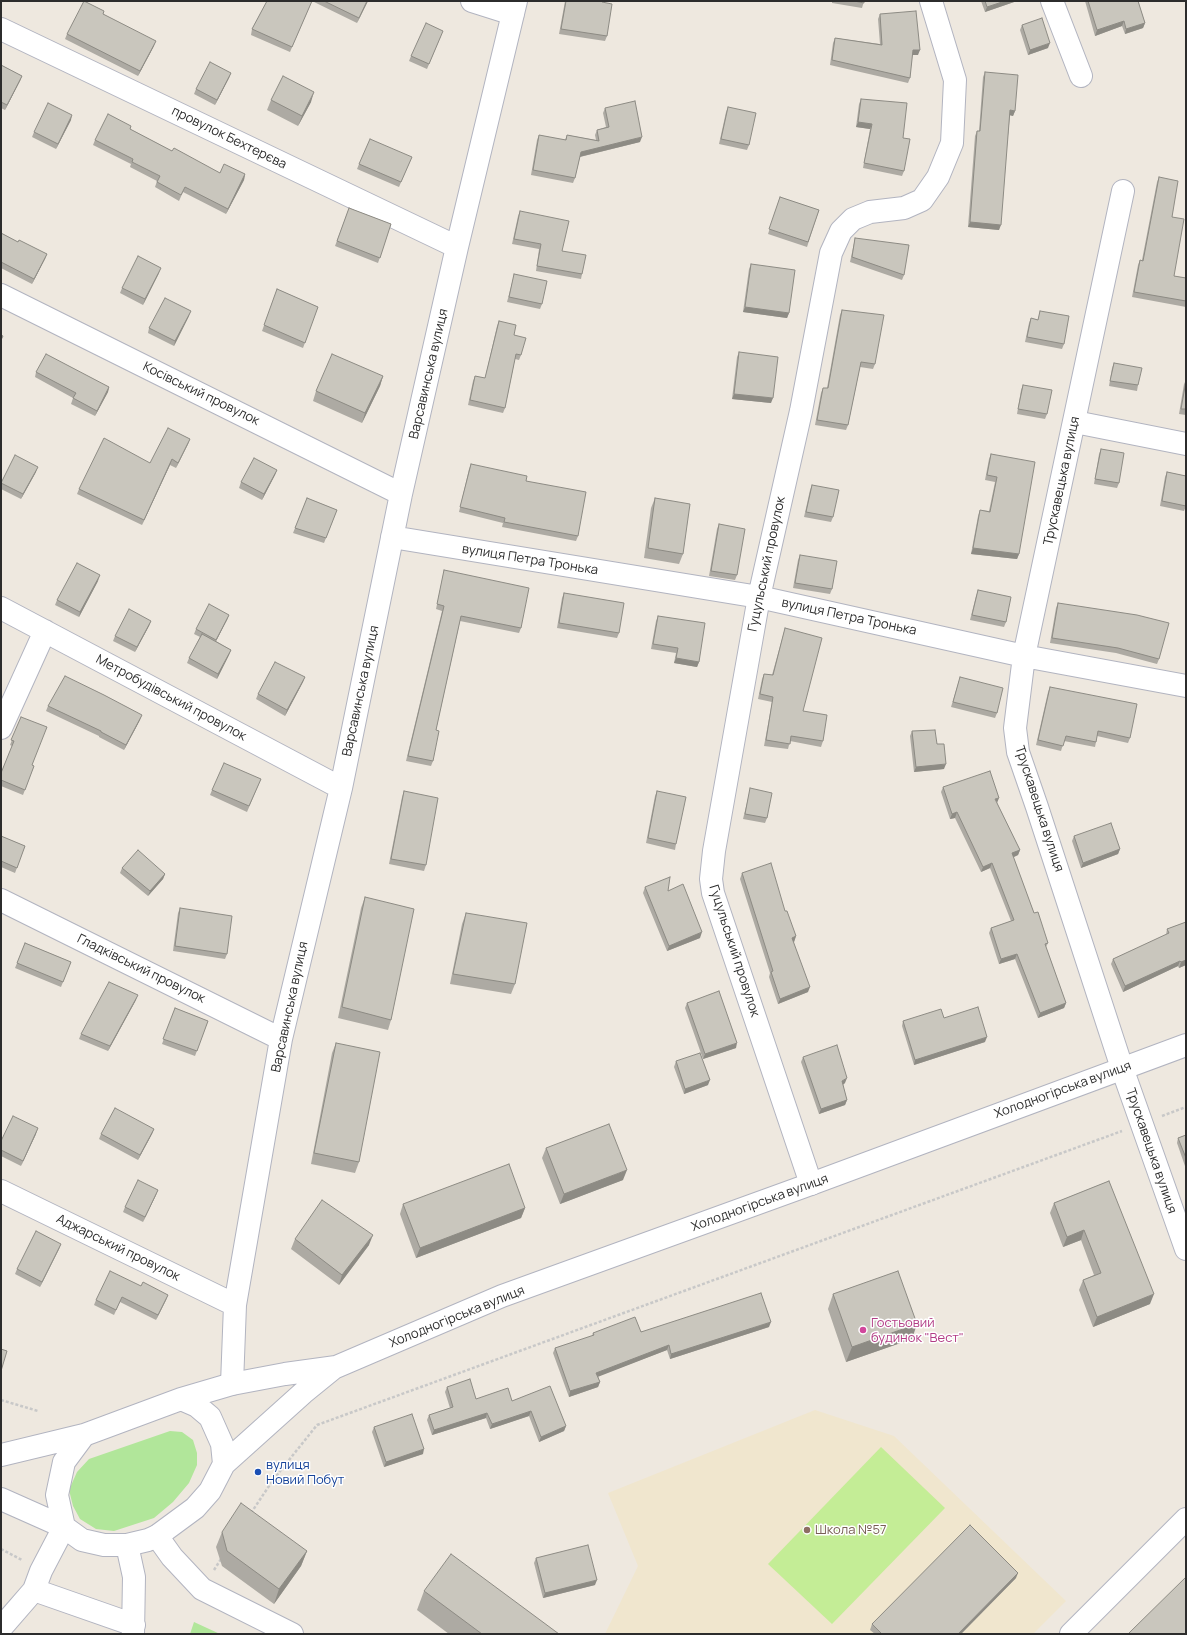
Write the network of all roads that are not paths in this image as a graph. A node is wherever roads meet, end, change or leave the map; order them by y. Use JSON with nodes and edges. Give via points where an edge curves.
{"nodes":[{"id":1,"x":472,"y":1,"type":"edge"},
{"id":2,"x":931,"y":1,"type":"edge"},
{"id":3,"x":1052,"y":1,"type":"edge"},
{"id":4,"x":515,"y":7,"type":"edge"},
{"id":5,"x":1,"y":29,"type":"edge"},
{"id":6,"x":1081,"y":76,"type":"dead end"},
{"id":7,"x":1123,"y":191,"type":"dead end"},
{"id":8,"x":457,"y":247,"type":"junction"},
{"id":9,"x":1,"y":295,"type":"edge"},
{"id":10,"x":1074,"y":422,"type":"junction"},
{"id":11,"x":1186,"y":444,"type":"edge"},
{"id":12,"x":401,"y":494,"type":"junction"},
{"id":13,"x":392,"y":537,"type":"junction"},
{"id":14,"x":759,"y":597,"type":"junction"},
{"id":15,"x":1,"y":608,"type":"edge"},
{"id":16,"x":45,"y":631,"type":"junction"},
{"id":17,"x":1024,"y":656,"type":"junction"},
{"id":18,"x":1186,"y":686,"type":"edge"},
{"id":19,"x":1,"y":728,"type":"edge"},
{"id":20,"x":341,"y":788,"type":"junction"},
{"id":21,"x":1,"y":900,"type":"edge"},
{"id":22,"x":281,"y":1039,"type":"junction"},
{"id":23,"x":1186,"y":1045,"type":"edge"},
{"id":24,"x":1122,"y":1068,"type":"junction"},
{"id":25,"x":811,"y":1184,"type":"junction"},
{"id":26,"x":1,"y":1191,"type":"edge"},
{"id":27,"x":1186,"y":1249,"type":"edge"},
{"id":28,"x":235,"y":1305,"type":"junction"},
{"id":29,"x":336,"y":1367,"type":"junction"},
{"id":30,"x":232,"y":1384,"type":"junction"},
{"id":31,"x":181,"y":1399,"type":"junction"},
{"id":32,"x":84,"y":1435,"type":"junction"},
{"id":33,"x":1,"y":1455,"type":"edge"},
{"id":34,"x":224,"y":1464,"type":"junction"},
{"id":35,"x":1,"y":1500,"type":"edge"},
{"id":36,"x":1186,"y":1519,"type":"edge"},
{"id":37,"x":64,"y":1527,"type":"junction"},
{"id":38,"x":157,"y":1536,"type":"junction"},
{"id":39,"x":127,"y":1545,"type":"junction"},
{"id":40,"x":34,"y":1590,"type":"junction"},
{"id":41,"x":1,"y":1628,"type":"edge"},
{"id":42,"x":134,"y":1630,"type":"edge"},
{"id":43,"x":292,"y":1634,"type":"edge"},
{"id":44,"x":1071,"y":1634,"type":"edge"}],
"edges":[{"from":1,"to":4,"type":"street"},
{"from":2,"to":14,"type":"street","name":"Гуцульський провулок","via":[[955,80],[952,143],[938,177],[922,200],[904,208],[870,212],[853,219],[841,231],[831,253],[801,411]]},
{"from":3,"to":6,"type":"street"},
{"from":4,"to":8,"type":"street","name":"Варсавинська вулиця"},
{"from":5,"to":8,"type":"street","name":"провулок Бехтерєва"},
{"from":7,"to":10,"type":"street","name":"Трускавецька вулиця"},
{"from":8,"to":12,"type":"street","name":"Варсавинська вулиця"},
{"from":9,"to":12,"type":"street","name":"Косівський провулок"},
{"from":10,"to":11,"type":"street"},
{"from":10,"to":17,"type":"street","name":"Трускавецька вулиця"},
{"from":12,"to":13,"type":"street","name":"Варсавинська вулиця"},
{"from":13,"to":14,"type":"street","name":"вулиця Петра Тронька"},
{"from":13,"to":20,"type":"street","name":"Варсавинська вулиця"},
{"from":14,"to":17,"type":"street","name":"вулиця Петра Тронька"},
{"from":14,"to":25,"type":"street","name":"Гуцульський провулок","via":[[711,879],[713,893]]},
{"from":15,"to":16,"type":"street","name":"Метробудівський провулок"},
{"from":16,"to":19,"type":"street"},
{"from":16,"to":20,"type":"street","name":"Метробудівський провулок"},
{"from":17,"to":18,"type":"street","name":"вулиця Петра Тронька"},
{"from":17,"to":24,"type":"street","name":"Трускавецька вулиця","via":[[1015,728],[1018,752]]},
{"from":20,"to":22,"type":"street","name":"Варсавинська вулиця"},
{"from":21,"to":22,"type":"street","name":"Гладківський провулок"},
{"from":22,"to":28,"type":"street","name":"Варсавинська вулиця"},
{"from":23,"to":24,"type":"street","name":"Холодногірська вулиця"},
{"from":24,"to":25,"type":"street","name":"Холодногірська вулиця"},
{"from":24,"to":27,"type":"street","name":"Трускавецька вулиця"},
{"from":25,"to":29,"type":"street","name":"Холодногірська вулиця","via":[[502,1296]]},
{"from":26,"to":28,"type":"street","name":"Аджарський провулок"},
{"from":28,"to":30,"type":"street","name":"Варсавинська вулиця"},
{"from":29,"to":30,"type":"street","name":"Холодногірська вулиця"},
{"from":29,"to":34,"type":"street","name":"Холодногірська вулиця"},
{"from":30,"to":31,"type":"street","name":"Холодногірська вулиця"},
{"from":31,"to":32,"type":"street","name":"Холодногірська вулиця"},
{"from":31,"to":34,"type":"street","via":[[198,1406],[210,1417],[222,1444]]},
{"from":32,"to":33,"type":"street","name":"Холодногірська вулиця"},
{"from":32,"to":37,"type":"street","via":[[64,1462],[57,1495]]},
{"from":34,"to":38,"type":"street","via":[[210,1491],[195,1508]]},
{"from":35,"to":37,"type":"street"},
{"from":36,"to":44,"type":"street"},
{"from":37,"to":39,"type":"street","via":[[82,1540],[104,1545]]},
{"from":37,"to":40,"type":"street"},
{"from":38,"to":39,"type":"street"},
{"from":38,"to":43,"type":"street","via":[[172,1557],[202,1589]]},
{"from":39,"to":42,"type":"street","via":[[134,1577]]},
{"from":40,"to":41,"type":"street"},
{"from":40,"to":42,"type":"street"}]}
